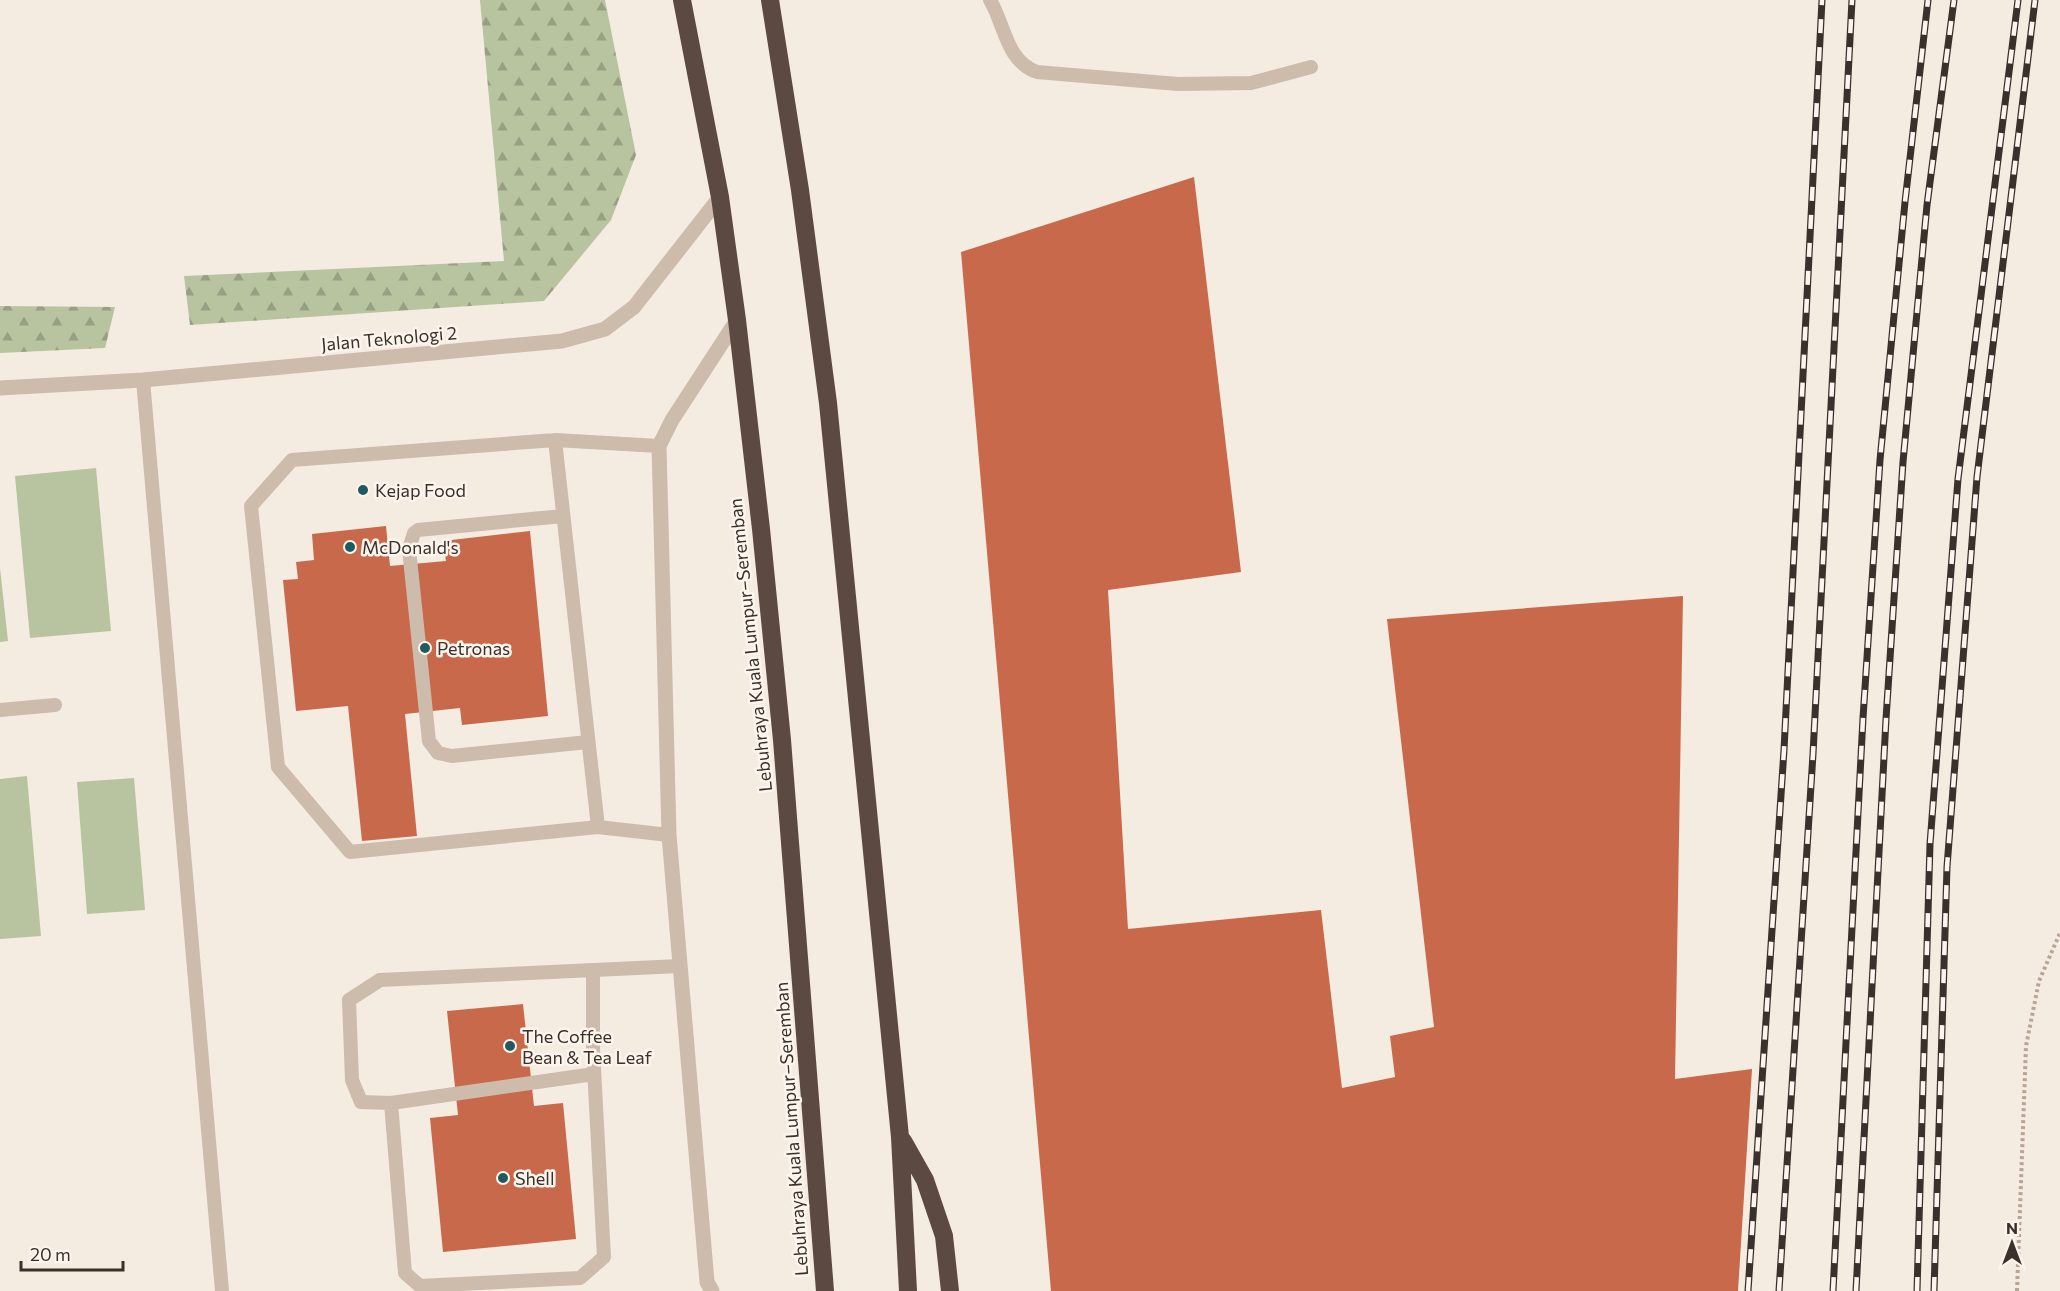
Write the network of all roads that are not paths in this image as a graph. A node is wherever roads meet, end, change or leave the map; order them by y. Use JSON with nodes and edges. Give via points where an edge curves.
{"nodes":[{"id":1,"x":682,"y":0,"type":"edge"},
{"id":2,"x":770,"y":0,"type":"edge"},
{"id":3,"x":990,"y":0,"type":"edge"},
{"id":4,"x":1311,"y":67,"type":"dead end"},
{"id":5,"x":720,"y":197,"type":"junction"},
{"id":6,"x":737,"y":320,"type":"junction"},
{"id":7,"x":143,"y":380,"type":"junction"},
{"id":8,"x":0,"y":388,"type":"edge"},
{"id":9,"x":555,"y":440,"type":"junction"},
{"id":10,"x":659,"y":446,"type":"junction"},
{"id":11,"x":563,"y":516,"type":"junction"},
{"id":12,"x":55,"y":705,"type":"dead end"},
{"id":13,"x":0,"y":710,"type":"edge"},
{"id":14,"x":588,"y":742,"type":"junction"},
{"id":15,"x":598,"y":827,"type":"junction"},
{"id":16,"x":669,"y":835,"type":"junction"},
{"id":17,"x":680,"y":966,"type":"junction"},
{"id":18,"x":593,"y":971,"type":"junction"},
{"id":19,"x":594,"y":1074,"type":"junction"},
{"id":20,"x":391,"y":1103,"type":"junction"},
{"id":21,"x":900,"y":1137,"type":"junction"},
{"id":22,"x":479,"y":1287,"type":"edge"},
{"id":23,"x":222,"y":1291,"type":"edge"},
{"id":24,"x":712,"y":1291,"type":"edge"},
{"id":25,"x":825,"y":1291,"type":"edge"},
{"id":26,"x":908,"y":1291,"type":"edge"},
{"id":27,"x":950,"y":1291,"type":"edge"}],
"edges":[{"from":1,"to":5,"type":"highway","name":"Lebuhraya Kuala Lumpur–Seremban"},
{"from":2,"to":21,"type":"highway","via":[[828,403]]},
{"from":3,"to":4,"type":"lane","via":[[1012,53],[1019,63],[1037,72],[1178,84],[1251,83]]},
{"from":5,"to":6,"type":"highway","name":"Lebuhraya Kuala Lumpur–Seremban"},
{"from":5,"to":7,"type":"street","name":"Jalan Teknologi 2","via":[[634,307],[604,329],[562,341]]},
{"from":6,"to":10,"type":"street"},
{"from":6,"to":25,"type":"highway","name":"Lebuhraya Kuala Lumpur–Seremban","via":[[782,740]]},
{"from":7,"to":8,"type":"street","name":"Jalan Teknologi 2"},
{"from":7,"to":23,"type":"lane"},
{"from":9,"to":10,"type":"lane"},
{"from":9,"to":11,"type":"lane"},
{"from":9,"to":15,"type":"lane","via":[[292,460],[251,506],[278,767],[350,852]]},
{"from":10,"to":16,"type":"street"},
{"from":11,"to":14,"type":"lane"},
{"from":11,"to":14,"type":"lane","via":[[414,533],[409,549],[429,741],[438,753],[452,756]]},
{"from":12,"to":13,"type":"lane"},
{"from":14,"to":15,"type":"lane"},
{"from":15,"to":16,"type":"lane"},
{"from":16,"to":17,"type":"street"},
{"from":17,"to":18,"type":"lane"},
{"from":17,"to":24,"type":"street","via":[[707,1281]]},
{"from":18,"to":19,"type":"lane"},
{"from":18,"to":20,"type":"lane","via":[[380,980],[349,1000],[352,1080],[361,1102]]},
{"from":19,"to":20,"type":"lane"},
{"from":19,"to":22,"type":"lane","via":[[604,1257],[580,1278]]},
{"from":20,"to":22,"type":"lane","via":[[405,1273],[420,1286]]},
{"from":21,"to":26,"type":"highway"},
{"from":21,"to":27,"type":"highway","via":[[925,1180],[944,1236]]}]}
